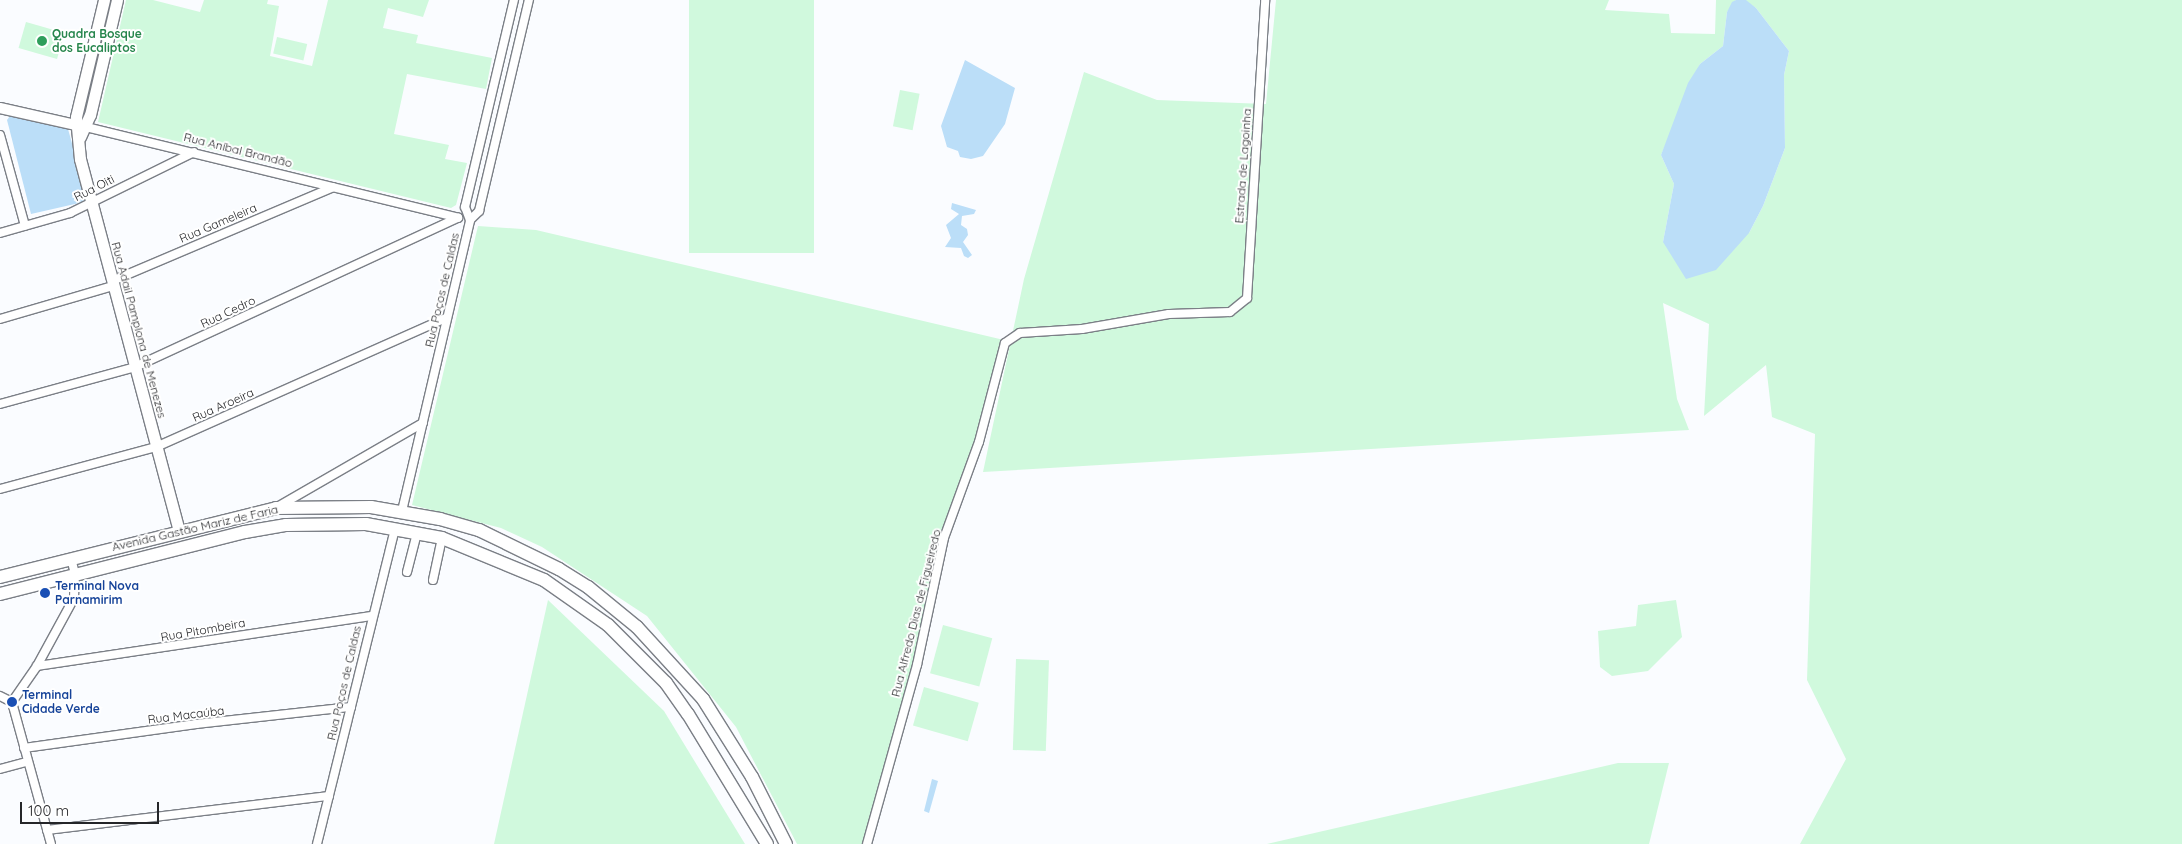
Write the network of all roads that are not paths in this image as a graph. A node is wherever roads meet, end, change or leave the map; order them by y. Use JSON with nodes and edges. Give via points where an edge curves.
{"nodes":[{"id":1,"x":117,"y":0,"type":"edge"},
{"id":2,"x":514,"y":0,"type":"edge"},
{"id":3,"x":529,"y":0,"type":"edge"},
{"id":4,"x":1266,"y":0,"type":"edge"},
{"id":5,"x":103,"y":5,"type":"edge"},
{"id":6,"x":110,"y":31,"type":"junction"},
{"id":7,"x":0,"y":108,"type":"edge"},
{"id":8,"x":81,"y":130,"type":"junction"},
{"id":9,"x":0,"y":135,"type":"edge"},
{"id":10,"x":1,"y":144,"type":"edge"},
{"id":11,"x":194,"y":152,"type":"junction"},
{"id":12,"x":333,"y":187,"type":"junction"},
{"id":13,"x":90,"y":202,"type":"junction"},
{"id":14,"x":458,"y":218,"type":"junction"},
{"id":15,"x":470,"y":220,"type":"junction"},
{"id":16,"x":25,"y":226,"type":"junction"},
{"id":17,"x":0,"y":233,"type":"edge"},
{"id":18,"x":112,"y":284,"type":"junction"},
{"id":19,"x":1218,"y":313,"type":"joint"},
{"id":20,"x":446,"y":318,"type":"junction"},
{"id":21,"x":0,"y":319,"type":"edge"},
{"id":22,"x":135,"y":367,"type":"junction"},
{"id":23,"x":0,"y":404,"type":"edge"},
{"id":24,"x":423,"y":424,"type":"junction"},
{"id":25,"x":156,"y":447,"type":"junction"},
{"id":26,"x":0,"y":489,"type":"edge"},
{"id":27,"x":276,"y":508,"type":"junction"},
{"id":28,"x":402,"y":511,"type":"junction"},
{"id":29,"x":395,"y":528,"type":"junction"},
{"id":30,"x":179,"y":530,"type":"junction"},
{"id":31,"x":417,"y":533,"type":"junction"},
{"id":32,"x":486,"y":534,"type":"junction"},
{"id":33,"x":442,"y":538,"type":"junction"},
{"id":34,"x":502,"y":540,"type":"junction"},
{"id":35,"x":480,"y":551,"type":"junction"},
{"id":36,"x":494,"y":557,"type":"junction"},
{"id":37,"x":71,"y":558,"type":"junction"},
{"id":38,"x":407,"y":572,"type":"dead end"},
{"id":39,"x":75,"y":574,"type":"junction"},
{"id":40,"x":0,"y":577,"type":"edge"},
{"id":41,"x":433,"y":580,"type":"dead end"},
{"id":42,"x":0,"y":594,"type":"edge"},
{"id":43,"x":372,"y":616,"type":"junction"},
{"id":44,"x":37,"y":666,"type":"junction"},
{"id":45,"x":0,"y":696,"type":"edge"},
{"id":46,"x":12,"y":702,"type":"junction"},
{"id":47,"x":351,"y":708,"type":"junction"},
{"id":48,"x":24,"y":748,"type":"junction"},
{"id":49,"x":27,"y":762,"type":"junction"},
{"id":50,"x":0,"y":769,"type":"edge"},
{"id":51,"x":329,"y":796,"type":"junction"},
{"id":52,"x":48,"y":830,"type":"junction"},
{"id":53,"x":49,"y":844,"type":"edge"},
{"id":54,"x":317,"y":844,"type":"edge"},
{"id":55,"x":767,"y":844,"type":"edge"},
{"id":56,"x":786,"y":844,"type":"edge"},
{"id":57,"x":867,"y":844,"type":"edge"}],
"edges":[{"from":1,"to":6,"type":"main road","name":"Rua Adail Pamplona de Menezes"},
{"from":2,"to":15,"type":"street","name":"Rua Poços de Caldas","via":[[465,208]]},
{"from":3,"to":15,"type":"street","name":"Rua Poços de Caldas","via":[[479,211]]},
{"from":4,"to":19,"type":"street","name":"Estrada de Lagoinha","via":[[1248,293],[1237,309]]},
{"from":5,"to":6,"type":"main road","via":[[110,15]]},
{"from":5,"to":8,"type":"main road","name":"Rua Adail Pamplona de Menezes"},
{"from":6,"to":8,"type":"main road","name":"Rua Adail Pamplona de Menezes"},
{"from":7,"to":8,"type":"street","name":"Rua Aníbal Brandão"},
{"from":8,"to":11,"type":"street","name":"Rua Aníbal Brandão"},
{"from":8,"to":13,"type":"main road","name":"Rua Adail Pamplona de Menezes","via":[[80,159]]},
{"from":9,"to":10,"type":"street"},
{"from":10,"to":16,"type":"street"},
{"from":11,"to":12,"type":"street","name":"Rua Aníbal Brandão"},
{"from":11,"to":13,"type":"street","name":"Rua Oiti"},
{"from":12,"to":14,"type":"street","name":"Rua Aníbal Brandão"},
{"from":12,"to":18,"type":"street","name":"Rua Gameleira"},
{"from":13,"to":16,"type":"street","name":"Rua Oiti","via":[[70,213]]},
{"from":13,"to":18,"type":"main road","name":"Rua Adail Pamplona de Menezes"},
{"from":14,"to":15,"type":"street","name":"Rua Aníbal Brandão"},
{"from":14,"to":22,"type":"street","name":"Rua Cedro"},
{"from":15,"to":20,"type":"street","name":"Rua Poços de Caldas"},
{"from":16,"to":17,"type":"street","name":"Rua Oiti"},
{"from":18,"to":21,"type":"street","name":"Rua Gameleira"},
{"from":18,"to":22,"type":"main road","name":"Rua Adail Pamplona de Menezes"},
{"from":19,"to":57,"type":"street","name":"Rua Alfredo Dias de Figueiredo","via":[[1169,314],[1044,334],[1020,333],[1006,343],[979,442],[944,538],[919,657]]},
{"from":20,"to":24,"type":"street","name":"Rua Poços de Caldas"},
{"from":20,"to":25,"type":"street","name":"Rua Aroeira"},
{"from":22,"to":23,"type":"street","name":"Rua Cedro"},
{"from":22,"to":25,"type":"main road","name":"Rua Adail Pamplona de Menezes"},
{"from":24,"to":27,"type":"street"},
{"from":24,"to":28,"type":"street","name":"Rua Poços de Caldas"},
{"from":25,"to":26,"type":"street","name":"Rua Aroeira"},
{"from":25,"to":30,"type":"main road","name":"Rua Adail Pamplona de Menezes"},
{"from":27,"to":28,"type":"main road","name":"Avenida Gastão Mariz de Faria","via":[[344,505]]},
{"from":27,"to":30,"type":"main road","name":"Avenida Gastão Mariz de Faria"},
{"from":28,"to":32,"type":"main road","name":"Avenida Gastão Mariz de Faria"},
{"from":29,"to":31,"type":"main road","name":"Avenida Gastão Mariz de Faria"},
{"from":29,"to":39,"type":"main road","name":"Avenida Gastão Mariz de Faria","via":[[340,523],[277,527]]},
{"from":29,"to":43,"type":"street","name":"Rua Poços de Caldas"},
{"from":30,"to":37,"type":"main road","name":"Avenida Gastão Mariz de Faria"},
{"from":31,"to":33,"type":"main road","name":"Avenida Gastão Mariz de Faria"},
{"from":31,"to":38,"type":"street"},
{"from":32,"to":34,"type":"main road","name":"Avenida Gastão Mariz de Faria"},
{"from":32,"to":35,"type":"main road","via":[[486,543]]},
{"from":33,"to":35,"type":"main road","name":"Avenida Gastão Mariz de Faria"},
{"from":33,"to":41,"type":"street"},
{"from":34,"to":36,"type":"main road","via":[[494,548]]},
{"from":34,"to":56,"type":"main road","name":"Avenida Gastão Mariz de Faria","via":[[588,587],[638,627],[704,699]]},
{"from":35,"to":36,"type":"main road","name":"Avenida Gastão Mariz de Faria"},
{"from":36,"to":55,"type":"main road","name":"Avenida Gastão Mariz de Faria","via":[[571,596],[640,655],[688,714]]},
{"from":37,"to":39,"type":"street"},
{"from":37,"to":40,"type":"main road","name":"Avenida Gastão Mariz de Faria"},
{"from":39,"to":42,"type":"main road","name":"Avenida Gastão Mariz de Faria"},
{"from":39,"to":44,"type":"street","via":[[74,598]]},
{"from":43,"to":44,"type":"street","name":"Rua Pitombeira"},
{"from":43,"to":47,"type":"street","name":"Rua Poços de Caldas"},
{"from":44,"to":46,"type":"street"},
{"from":45,"to":46,"type":"street"},
{"from":46,"to":48,"type":"street"},
{"from":47,"to":48,"type":"street","name":"Rua Macaúba","via":[[196,724]]},
{"from":47,"to":51,"type":"street","name":"Rua Poços de Caldas"},
{"from":48,"to":49,"type":"street"},
{"from":49,"to":50,"type":"street"},
{"from":49,"to":52,"type":"street"},
{"from":51,"to":52,"type":"street"},
{"from":51,"to":54,"type":"street","name":"Rua Poços de Caldas"},
{"from":52,"to":53,"type":"street"}]}
